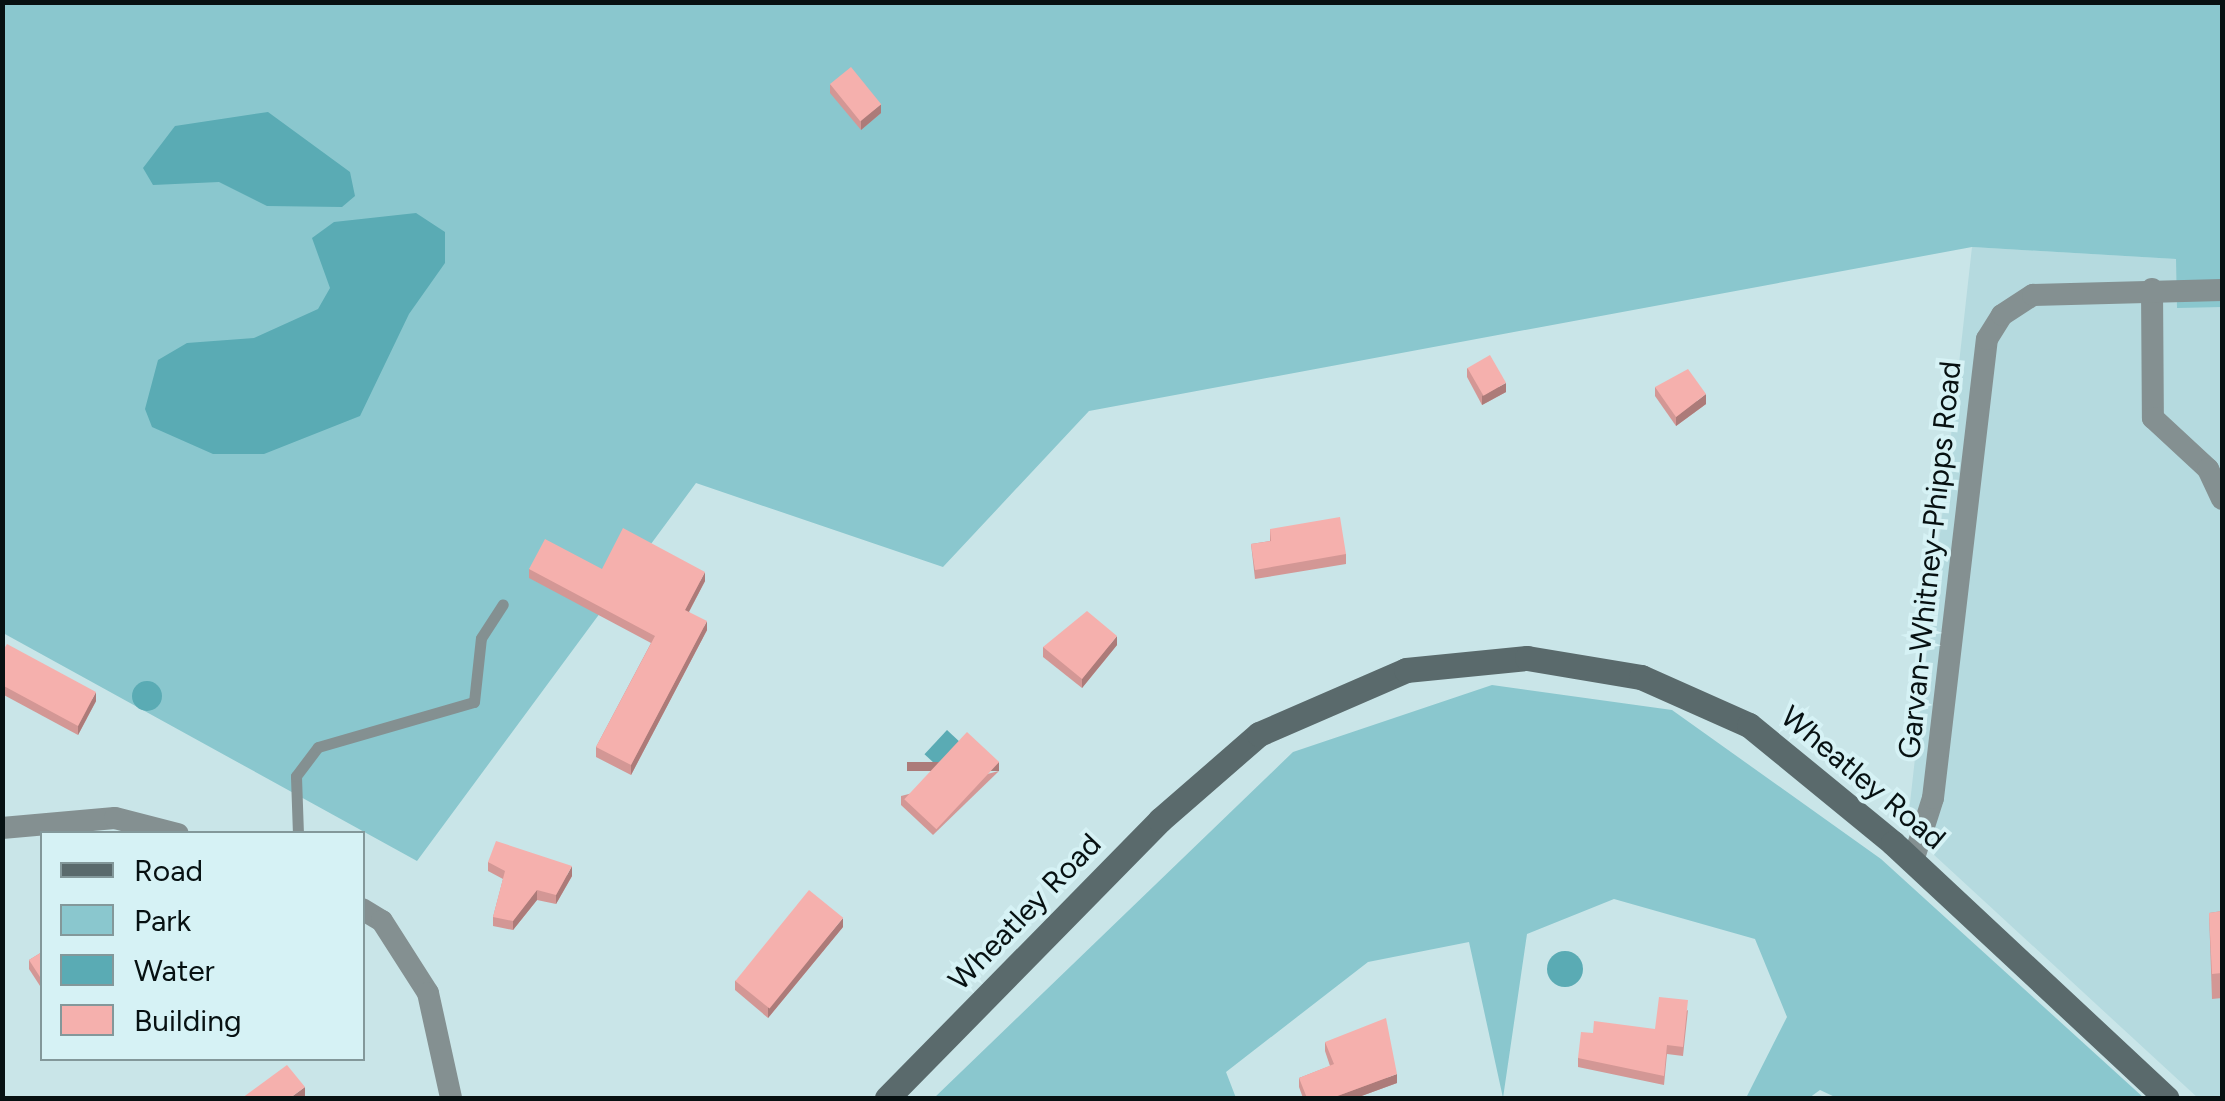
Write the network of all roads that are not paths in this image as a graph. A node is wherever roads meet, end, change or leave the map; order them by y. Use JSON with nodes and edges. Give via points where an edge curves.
{"nodes":[{"id":1,"x":2152,"y":290,"type":"junction"},
{"id":2,"x":2222,"y":290,"type":"edge"},
{"id":3,"x":2222,"y":499,"type":"edge"},
{"id":4,"x":504,"y":604,"type":"dead end"},
{"id":5,"x":2,"y":828,"type":"edge"},
{"id":6,"x":166,"y":831,"type":"edge"},
{"id":7,"x":298,"y":831,"type":"edge"},
{"id":8,"x":1913,"y":861,"type":"junction"},
{"id":9,"x":365,"y":911,"type":"edge"},
{"id":10,"x":451,"y":1098,"type":"edge"},
{"id":11,"x":887,"y":1098,"type":"edge"},
{"id":12,"x":2166,"y":1098,"type":"edge"}],
"edges":[{"from":1,"to":2,"type":"street","name":"Garvan-Whitney-Phipps Road"},
{"from":1,"to":3,"type":"street","via":[[2153,418],[2202,462]]},
{"from":1,"to":8,"type":"street","name":"Garvan-Whitney-Phipps Road","via":[[2033,295],[2002,315],[1987,339],[1933,798]]},
{"from":4,"to":7,"type":"lane","via":[[482,638],[474,702],[318,747],[296,776]]},
{"from":5,"to":6,"type":"street","via":[[115,818]]},
{"from":8,"to":11,"type":"main road","name":"Wheatley Road","via":[[1774,744],[1692,694],[1527,658],[1406,670],[1321,700],[1204,779]]},
{"from":8,"to":12,"type":"main road","name":"Wheatley Road"},
{"from":9,"to":10,"type":"street","via":[[382,921],[428,993]]}]}
